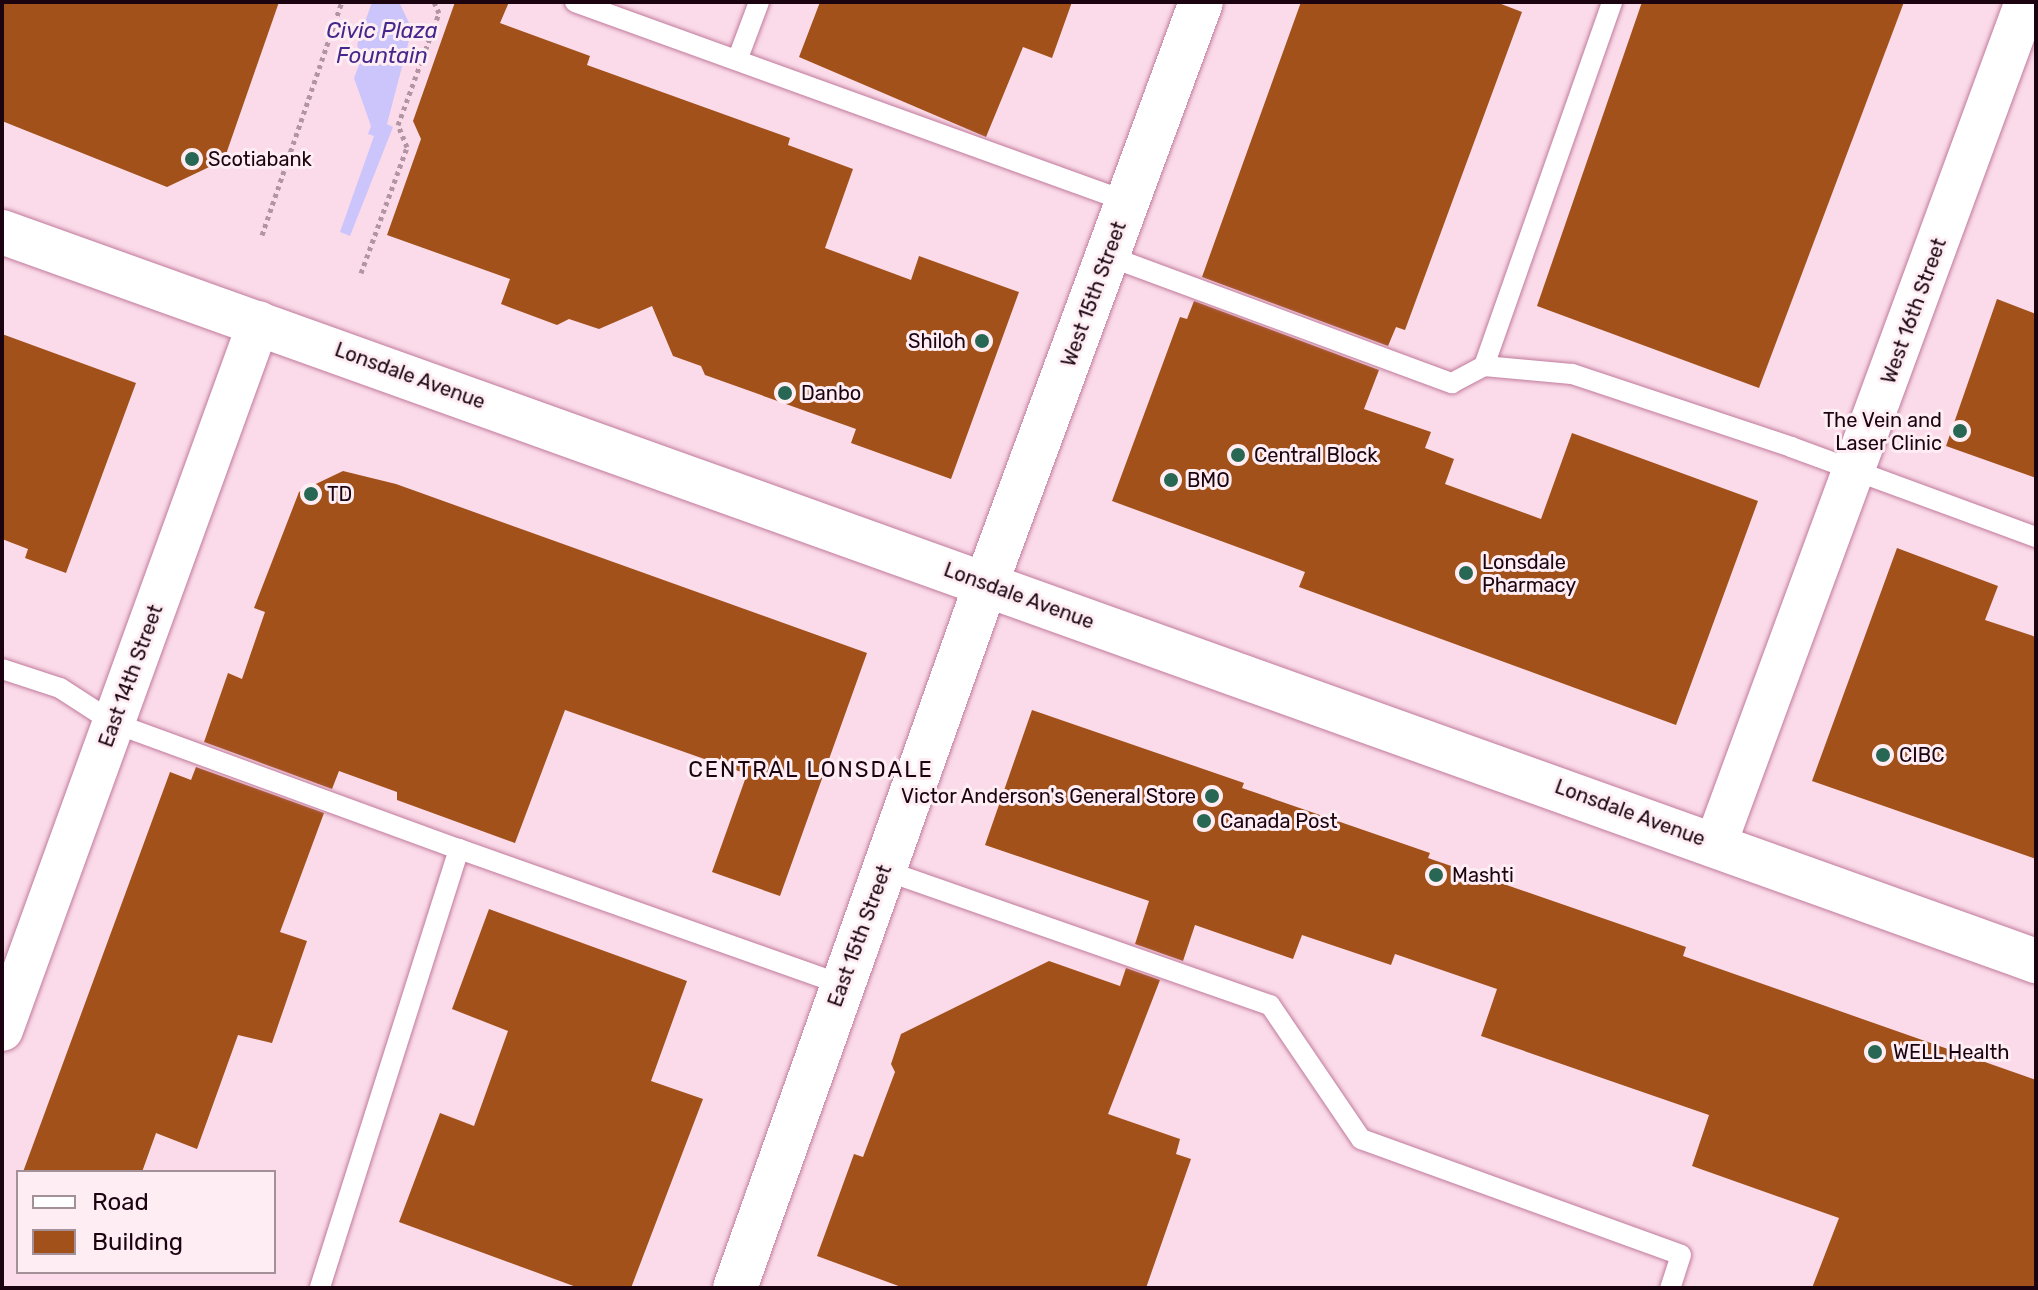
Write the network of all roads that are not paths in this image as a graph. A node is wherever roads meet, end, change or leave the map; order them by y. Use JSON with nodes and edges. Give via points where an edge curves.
{"nodes":[{"id":1,"x":575,"y":2,"type":"edge"},
{"id":2,"x":759,"y":2,"type":"edge"},
{"id":3,"x":1201,"y":2,"type":"edge"},
{"id":4,"x":1612,"y":2,"type":"edge"},
{"id":5,"x":2026,"y":2,"type":"edge"},
{"id":6,"x":738,"y":58,"type":"junction"},
{"id":7,"x":1128,"y":202,"type":"junction"},
{"id":8,"x":2,"y":232,"type":"edge"},
{"id":9,"x":1108,"y":256,"type":"junction"},
{"id":10,"x":259,"y":322,"type":"junction"},
{"id":11,"x":1484,"y":366,"type":"junction"},
{"id":12,"x":1857,"y":470,"type":"junction"},
{"id":13,"x":2036,"y":537,"type":"edge"},
{"id":14,"x":986,"y":584,"type":"junction"},
{"id":15,"x":2,"y":669,"type":"edge"},
{"id":16,"x":114,"y":723,"type":"junction"},
{"id":17,"x":1716,"y":843,"type":"junction"},
{"id":18,"x":459,"y":849,"type":"junction"},
{"id":19,"x":884,"y":870,"type":"junction"},
{"id":20,"x":2036,"y":961,"type":"edge"},
{"id":21,"x":842,"y":985,"type":"junction"},
{"id":22,"x":2,"y":1030,"type":"edge"},
{"id":23,"x":320,"y":1288,"type":"edge"},
{"id":24,"x":735,"y":1288,"type":"edge"},
{"id":25,"x":1670,"y":1288,"type":"edge"}],
"edges":[{"from":1,"to":6,"type":"lane"},
{"from":2,"to":6,"type":"lane"},
{"from":3,"to":7,"type":"main road","name":"West 15th Street"},
{"from":4,"to":11,"type":"lane"},
{"from":5,"to":12,"type":"street","name":"West 16th Street"},
{"from":6,"to":7,"type":"lane"},
{"from":7,"to":9,"type":"main road","name":"West 15th Street"},
{"from":8,"to":10,"type":"main road","name":"Lonsdale Avenue"},
{"from":9,"to":11,"type":"lane","via":[[1452,383]]},
{"from":9,"to":14,"type":"main road","name":"West 15th Street"},
{"from":10,"to":14,"type":"main road","name":"Lonsdale Avenue"},
{"from":10,"to":16,"type":"street","name":"East 14th Street"},
{"from":11,"to":12,"type":"lane","via":[[1572,374]]},
{"from":12,"to":13,"type":"lane"},
{"from":12,"to":17,"type":"street","name":"West 16th Street"},
{"from":14,"to":17,"type":"main road","name":"Lonsdale Avenue"},
{"from":14,"to":19,"type":"main road","name":"East 15th Street"},
{"from":15,"to":16,"type":"lane","via":[[60,688]]},
{"from":16,"to":18,"type":"lane"},
{"from":16,"to":22,"type":"street","name":"East 14th Street"},
{"from":17,"to":20,"type":"main road","name":"Lonsdale Avenue"},
{"from":18,"to":21,"type":"lane"},
{"from":18,"to":23,"type":"lane"},
{"from":19,"to":21,"type":"main road","name":"East 15th Street"},
{"from":19,"to":25,"type":"lane","via":[[1270,1005],[1361,1139],[1681,1255]]},
{"from":21,"to":24,"type":"main road","name":"East 15th Street"}]}
